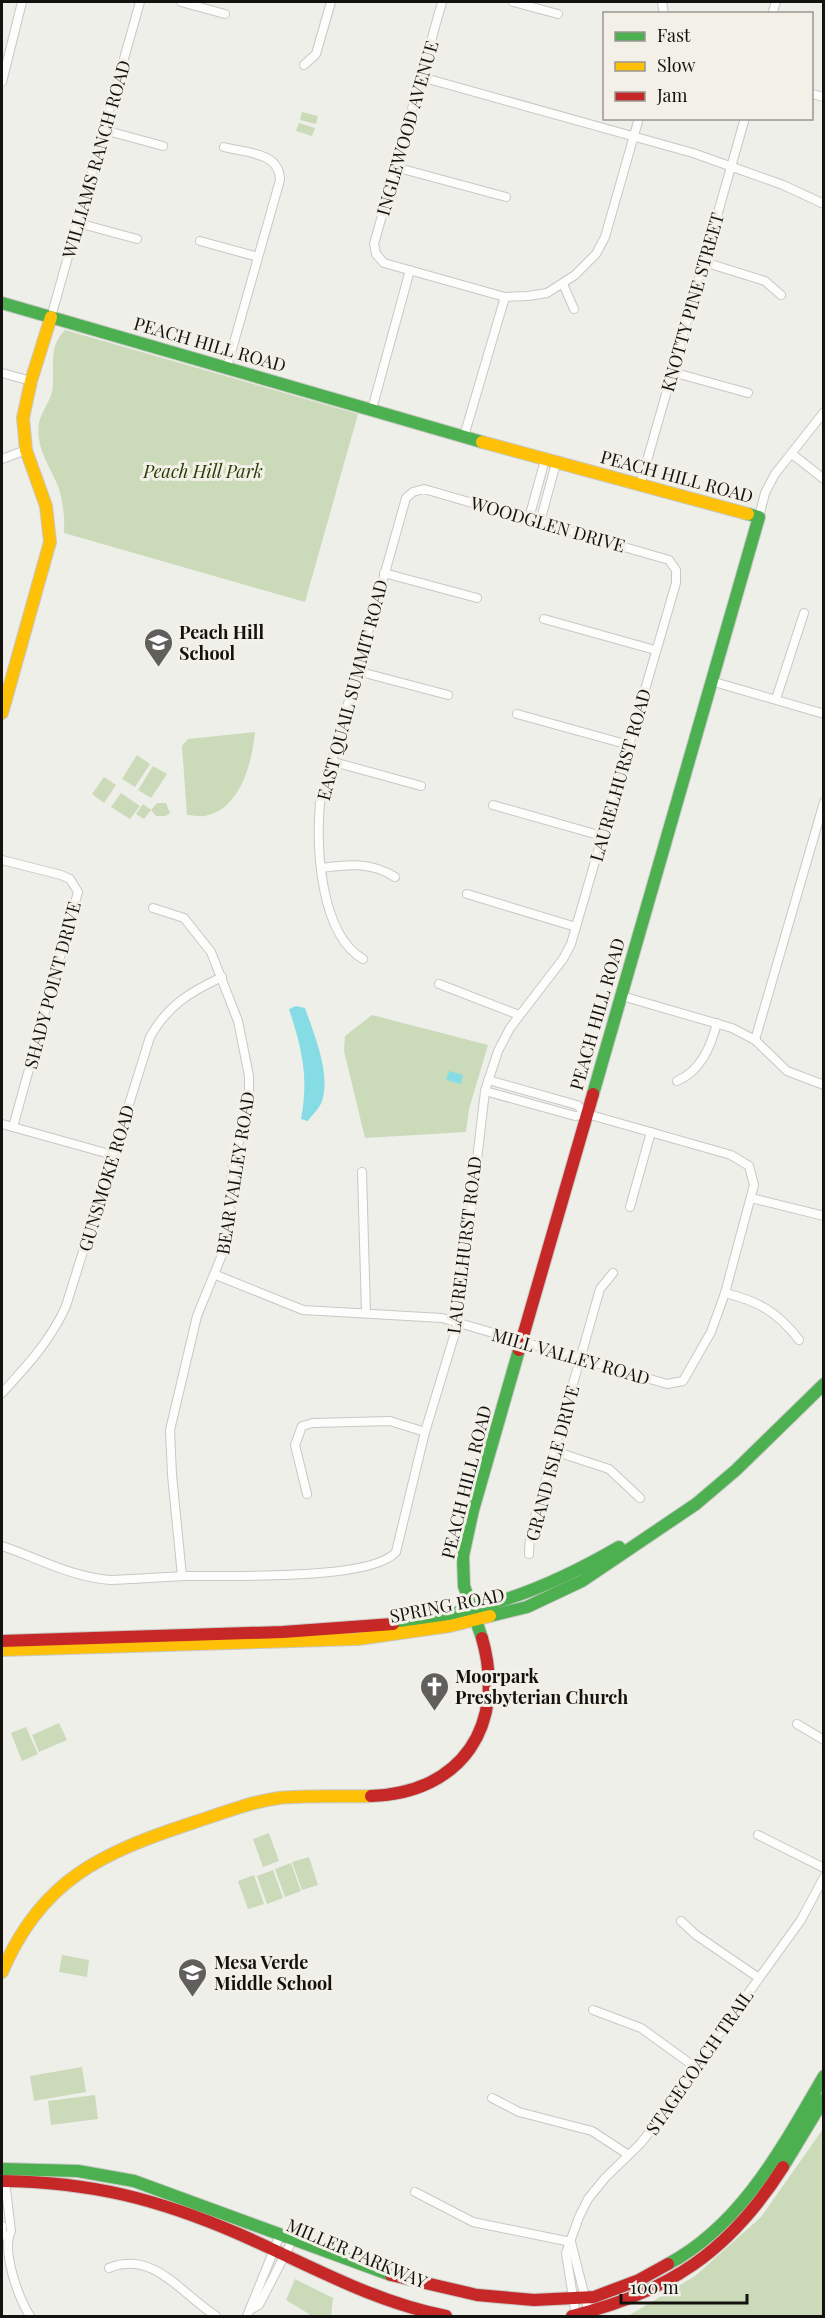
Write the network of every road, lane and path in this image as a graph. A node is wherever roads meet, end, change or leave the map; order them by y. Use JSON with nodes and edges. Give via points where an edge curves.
{"nodes":[{"id":1,"x":22,"y":2,"type":"edge"},
{"id":2,"x":140,"y":2,"type":"edge"},
{"id":3,"x":181,"y":2,"type":"edge"},
{"id":4,"x":331,"y":2,"type":"edge"},
{"id":5,"x":442,"y":2,"type":"edge"},
{"id":6,"x":513,"y":2,"type":"edge"},
{"id":7,"x":225,"y":14,"type":"dead end"},
{"id":8,"x":558,"y":14,"type":"dead end"},
{"id":9,"x":304,"y":65,"type":"dead end"},
{"id":10,"x":421,"y":77,"type":"junction"},
{"id":11,"x":2,"y":82,"type":"edge"},
{"id":12,"x":638,"y":120,"type":"edge"},
{"id":13,"x":743,"y":120,"type":"edge"},
{"id":14,"x":104,"y":130,"type":"junction"},
{"id":15,"x":634,"y":135,"type":"junction"},
{"id":16,"x":163,"y":146,"type":"dead end"},
{"id":17,"x":224,"y":147,"type":"dead end"},
{"id":18,"x":395,"y":167,"type":"junction"},
{"id":19,"x":730,"y":167,"type":"junction"},
{"id":20,"x":506,"y":197,"type":"dead end"},
{"id":21,"x":824,"y":204,"type":"edge"},
{"id":22,"x":78,"y":222,"type":"junction"},
{"id":23,"x":137,"y":239,"type":"dead end"},
{"id":24,"x":200,"y":241,"type":"dead end"},
{"id":25,"x":258,"y":257,"type":"junction"},
{"id":26,"x":704,"y":262,"type":"junction"},
{"id":27,"x":410,"y":270,"type":"junction"},
{"id":28,"x":564,"y":284,"type":"junction"},
{"id":29,"x":781,"y":296,"type":"dead end"},
{"id":30,"x":506,"y":297,"type":"junction"},
{"id":31,"x":2,"y":303,"type":"edge"},
{"id":32,"x":574,"y":309,"type":"dead end"},
{"id":33,"x":51,"y":317,"type":"junction"},
{"id":34,"x":227,"y":367,"type":"junction"},
{"id":35,"x":672,"y":372,"type":"junction"},
{"id":36,"x":2,"y":373,"type":"edge"},
{"id":37,"x":31,"y":381,"type":"junction"},
{"id":38,"x":748,"y":393,"type":"dead end"},
{"id":39,"x":372,"y":409,"type":"junction"},
{"id":40,"x":824,"y":412,"type":"edge"},
{"id":41,"x":464,"y":436,"type":"junction"},
{"id":42,"x":26,"y":450,"type":"junction"},
{"id":43,"x":792,"y":454,"type":"junction"},
{"id":44,"x":2,"y":459,"type":"edge"},
{"id":45,"x":551,"y":462,"type":"junction"},
{"id":46,"x":824,"y":478,"type":"edge"},
{"id":47,"x":640,"y":485,"type":"junction"},
{"id":48,"x":418,"y":490,"type":"joint"},
{"id":49,"x":759,"y":517,"type":"junction"},
{"id":50,"x":529,"y":518,"type":"junction"},
{"id":51,"x":540,"y":522,"type":"junction"},
{"id":52,"x":675,"y":567,"type":"joint"},
{"id":53,"x":384,"y":573,"type":"junction"},
{"id":54,"x":477,"y":597,"type":"dead end"},
{"id":55,"x":804,"y":613,"type":"dead end"},
{"id":56,"x":544,"y":619,"type":"dead end"},
{"id":57,"x":655,"y":650,"type":"junction"},
{"id":58,"x":357,"y":671,"type":"junction"},
{"id":59,"x":711,"y":681,"type":"junction"},
{"id":60,"x":6,"y":685,"type":"edge"},
{"id":61,"x":448,"y":695,"type":"dead end"},
{"id":62,"x":776,"y":699,"type":"junction"},
{"id":63,"x":2,"y":712,"type":"edge"},
{"id":64,"x":517,"y":714,"type":"dead end"},
{"id":65,"x":824,"y":714,"type":"edge"},
{"id":66,"x":629,"y":745,"type":"junction"},
{"id":67,"x":330,"y":761,"type":"junction"},
{"id":68,"x":421,"y":786,"type":"dead end"},
{"id":69,"x":824,"y":802,"type":"edge"},
{"id":70,"x":493,"y":805,"type":"dead end"},
{"id":71,"x":602,"y":836,"type":"junction"},
{"id":72,"x":2,"y":860,"type":"edge"},
{"id":73,"x":322,"y":868,"type":"junction"},
{"id":74,"x":395,"y":877,"type":"dead end"},
{"id":75,"x":467,"y":894,"type":"dead end"},
{"id":76,"x":153,"y":908,"type":"dead end"},
{"id":77,"x":576,"y":927,"type":"junction"},
{"id":78,"x":363,"y":959,"type":"dead end"},
{"id":79,"x":222,"y":977,"type":"junction"},
{"id":80,"x":439,"y":984,"type":"dead end"},
{"id":81,"x":622,"y":996,"type":"junction"},
{"id":82,"x":519,"y":1015,"type":"junction"},
{"id":83,"x":717,"y":1023,"type":"junction"},
{"id":84,"x":755,"y":1040,"type":"junction"},
{"id":85,"x":488,"y":1080,"type":"junction"},
{"id":86,"x":677,"y":1081,"type":"dead end"},
{"id":87,"x":824,"y":1085,"type":"edge"},
{"id":88,"x":485,"y":1090,"type":"junction"},
{"id":89,"x":587,"y":1114,"type":"junction"},
{"id":90,"x":2,"y":1124,"type":"edge"},
{"id":91,"x":13,"y":1127,"type":"junction"},
{"id":92,"x":651,"y":1132,"type":"junction"},
{"id":93,"x":113,"y":1155,"type":"junction"},
{"id":94,"x":362,"y":1172,"type":"dead end"},
{"id":95,"x":751,"y":1198,"type":"junction"},
{"id":96,"x":630,"y":1207,"type":"dead end"},
{"id":97,"x":824,"y":1216,"type":"edge"},
{"id":98,"x":613,"y":1273,"type":"dead end"},
{"id":99,"x":216,"y":1275,"type":"junction"},
{"id":100,"x":725,"y":1293,"type":"junction"},
{"id":101,"x":366,"y":1313,"type":"junction"},
{"id":102,"x":458,"y":1323,"type":"junction"},
{"id":103,"x":799,"y":1340,"type":"dead end"},
{"id":104,"x":522,"y":1341,"type":"junction"},
{"id":105,"x":580,"y":1359,"type":"junction"},
{"id":106,"x":824,"y":1376,"type":"edge"},
{"id":107,"x":824,"y":1384,"type":"edge"},
{"id":108,"x":2,"y":1394,"type":"edge"},
{"id":109,"x":425,"y":1432,"type":"junction"},
{"id":110,"x":554,"y":1451,"type":"junction"},
{"id":111,"x":307,"y":1494,"type":"dead end"},
{"id":112,"x":640,"y":1498,"type":"dead end"},
{"id":113,"x":2,"y":1546,"type":"edge"},
{"id":114,"x":529,"y":1554,"type":"dead end"},
{"id":115,"x":182,"y":1576,"type":"junction"},
{"id":116,"x":473,"y":1615,"type":"junction"},
{"id":117,"x":2,"y":1641,"type":"edge"},
{"id":118,"x":2,"y":1650,"type":"edge"},
{"id":119,"x":797,"y":1724,"type":"dead end"},
{"id":120,"x":824,"y":1740,"type":"edge"},
{"id":121,"x":758,"y":1835,"type":"dead end"},
{"id":122,"x":824,"y":1868,"type":"edge"},
{"id":123,"x":824,"y":1877,"type":"edge"},
{"id":124,"x":681,"y":1920,"type":"dead end"},
{"id":125,"x":2,"y":1972,"type":"edge"},
{"id":126,"x":759,"y":1978,"type":"junction"},
{"id":127,"x":593,"y":2010,"type":"dead end"},
{"id":128,"x":694,"y":2067,"type":"junction"},
{"id":129,"x":824,"y":2076,"type":"edge"},
{"id":130,"x":492,"y":2098,"type":"dead end"},
{"id":131,"x":824,"y":2099,"type":"edge"},
{"id":132,"x":627,"y":2154,"type":"junction"},
{"id":133,"x":2,"y":2171,"type":"edge"},
{"id":134,"x":415,"y":2192,"type":"dead end"},
{"id":135,"x":2,"y":2226,"type":"edge"},
{"id":136,"x":8,"y":2238,"type":"junction"},
{"id":137,"x":571,"y":2242,"type":"junction"},
{"id":138,"x":275,"y":2245,"type":"junction"},
{"id":139,"x":288,"y":2250,"type":"junction"},
{"id":140,"x":5,"y":2253,"type":"edge"},
{"id":141,"x":109,"y":2268,"type":"dead end"},
{"id":142,"x":580,"y":2301,"type":"junction"},
{"id":143,"x":461,"y":2309,"type":"dead end"},
{"id":144,"x":503,"y":2311,"type":"dead end"},
{"id":145,"x":248,"y":2313,"type":"edge"},
{"id":146,"x":579,"y":2315,"type":"edge"},
{"id":147,"x":30,"y":2316,"type":"edge"},
{"id":148,"x":216,"y":2316,"type":"edge"},
{"id":149,"x":446,"y":2316,"type":"edge"}],
"edges":[{"from":1,"to":11,"type":"street"},
{"from":2,"to":14,"type":"street","name":"WILLIAMS RANCH ROAD"},
{"from":3,"to":7,"type":"street"},
{"from":4,"to":9,"type":"street","via":[[316,54]]},
{"from":5,"to":10,"type":"street","name":"INGLEWOOD AVENUE"},
{"from":6,"to":8,"type":"street"},
{"from":10,"to":15,"type":"street"},
{"from":10,"to":18,"type":"street","name":"INGLEWOOD AVENUE"},
{"from":12,"to":15,"type":"street"},
{"from":13,"to":19,"type":"street","name":"KNOTTY PINE STREET"},
{"from":14,"to":16,"type":"street"},
{"from":14,"to":22,"type":"street","name":"WILLIAMS RANCH ROAD"},
{"from":15,"to":19,"type":"street"},
{"from":15,"to":28,"type":"street","via":[[605,237],[596,254]]},
{"from":17,"to":25,"type":"street","via":[[272,159],[280,168]]},
{"from":18,"to":20,"type":"street"},
{"from":18,"to":27,"type":"street","name":"INGLEWOOD AVENUE","via":[[374,244],[384,263]]},
{"from":19,"to":21,"type":"street"},
{"from":19,"to":26,"type":"street","name":"KNOTTY PINE STREET"},
{"from":22,"to":23,"type":"street"},
{"from":22,"to":33,"type":"street","name":"WILLIAMS RANCH ROAD"},
{"from":24,"to":25,"type":"street"},
{"from":25,"to":34,"type":"street"},
{"from":26,"to":29,"type":"street","via":[[765,281]]},
{"from":26,"to":35,"type":"street","name":"KNOTTY PINE STREET"},
{"from":27,"to":30,"type":"street"},
{"from":27,"to":39,"type":"street"},
{"from":28,"to":30,"type":"street","via":[[547,293]]},
{"from":28,"to":32,"type":"street"},
{"from":30,"to":41,"type":"street"},
{"from":31,"to":33,"type":"street","name":"PEACH HILL ROAD"},
{"from":33,"to":34,"type":"street","name":"PEACH HILL ROAD"},
{"from":33,"to":37,"type":"street"},
{"from":34,"to":39,"type":"street","name":"PEACH HILL ROAD"},
{"from":35,"to":38,"type":"street"},
{"from":35,"to":47,"type":"street","name":"KNOTTY PINE STREET"},
{"from":36,"to":37,"type":"street"},
{"from":37,"to":42,"type":"street","via":[[23,418]]},
{"from":39,"to":41,"type":"street","name":"PEACH HILL ROAD"},
{"from":40,"to":43,"type":"street"},
{"from":41,"to":45,"type":"street","name":"PEACH HILL ROAD"},
{"from":42,"to":44,"type":"street"},
{"from":42,"to":60,"type":"street","via":[[46,506],[50,542]]},
{"from":43,"to":46,"type":"street"},
{"from":43,"to":49,"type":"street","via":[[765,493]]},
{"from":45,"to":47,"type":"street","name":"PEACH HILL ROAD"},
{"from":45,"to":50,"type":"street"},
{"from":45,"to":51,"type":"street"},
{"from":47,"to":49,"type":"street","name":"PEACH HILL ROAD"},
{"from":48,"to":50,"type":"street","name":"WOODGLEN DRIVE"},
{"from":48,"to":53,"type":"street","name":"EAST QUAIL SUMMIT ROAD","via":[[404,504]]},
{"from":49,"to":59,"type":"street","name":"PEACH HILL ROAD"},
{"from":50,"to":51,"type":"street","name":"WOODGLEN DRIVE"},
{"from":51,"to":52,"type":"street","name":"WOODGLEN DRIVE","via":[[662,556]]},
{"from":52,"to":57,"type":"street","name":"LAURELHURST ROAD","via":[[676,582]]},
{"from":53,"to":54,"type":"street"},
{"from":53,"to":58,"type":"street","name":"EAST QUAIL SUMMIT ROAD"},
{"from":55,"to":62,"type":"street"},
{"from":56,"to":57,"type":"street"},
{"from":57,"to":66,"type":"street","name":"LAURELHURST ROAD"},
{"from":58,"to":61,"type":"street"},
{"from":58,"to":67,"type":"street","name":"EAST QUAIL SUMMIT ROAD"},
{"from":59,"to":62,"type":"street"},
{"from":59,"to":81,"type":"street","name":"PEACH HILL ROAD"},
{"from":60,"to":63,"type":"street"},
{"from":62,"to":65,"type":"street"},
{"from":64,"to":66,"type":"street"},
{"from":66,"to":71,"type":"street","name":"LAURELHURST ROAD"},
{"from":67,"to":68,"type":"street"},
{"from":67,"to":73,"type":"street","name":"EAST QUAIL SUMMIT ROAD","via":[[319,813]]},
{"from":69,"to":84,"type":"street"},
{"from":70,"to":71,"type":"street"},
{"from":71,"to":77,"type":"street","name":"LAURELHURST ROAD"},
{"from":72,"to":91,"type":"street","name":"SHADY POINT DRIVE","via":[[62,875],[70,879],[78,892]]},
{"from":73,"to":74,"type":"street","via":[[358,863]]},
{"from":73,"to":78,"type":"street","name":"EAST QUAIL SUMMIT ROAD","via":[[338,930],[350,951]]},
{"from":75,"to":77,"type":"street"},
{"from":76,"to":79,"type":"street","name":"BEAR VALLEY ROAD","via":[[176,914],[194,926]]},
{"from":77,"to":82,"type":"street","name":"LAURELHURST ROAD","via":[[563,959]]},
{"from":79,"to":93,"type":"street","name":"GUNSMOKE ROAD","via":[[186,995],[159,1021],[145,1050]]},
{"from":79,"to":99,"type":"street","name":"BEAR VALLEY ROAD","via":[[245,1049],[250,1088],[231,1174],[229,1231]]},
{"from":80,"to":82,"type":"street"},
{"from":81,"to":83,"type":"street"},
{"from":81,"to":89,"type":"street","name":"PEACH HILL ROAD"},
{"from":82,"to":85,"type":"street","name":"LAURELHURST ROAD","via":[[502,1043]]},
{"from":83,"to":84,"type":"street"},
{"from":83,"to":86,"type":"street","via":[[700,1063]]},
{"from":84,"to":87,"type":"street","via":[[787,1071]]},
{"from":85,"to":88,"type":"street","name":"LAURELHURST ROAD"},
{"from":85,"to":89,"type":"street","via":[[578,1105]]},
{"from":88,"to":89,"type":"street","via":[[575,1116]]},
{"from":88,"to":102,"type":"street","name":"LAURELHURST ROAD"},
{"from":89,"to":92,"type":"street"},
{"from":89,"to":104,"type":"street","name":"PEACH HILL ROAD"},
{"from":90,"to":91,"type":"street"},
{"from":91,"to":93,"type":"street"},
{"from":92,"to":95,"type":"street","via":[[744,1162],[753,1175]]},
{"from":92,"to":96,"type":"street"},
{"from":93,"to":108,"type":"street","name":"GUNSMOKE ROAD","via":[[62,1315],[32,1360]]},
{"from":94,"to":101,"type":"street"},
{"from":95,"to":97,"type":"street"},
{"from":95,"to":100,"type":"street"},
{"from":98,"to":105,"type":"street","name":"GRAND ISLE DRIVE","via":[[600,1289]]},
{"from":99,"to":101,"type":"street","name":"MILL VALLEY ROAD","via":[[303,1310]]},
{"from":99,"to":115,"type":"street","name":"BEAR VALLEY ROAD","via":[[197,1316],[170,1430]]},
{"from":100,"to":103,"type":"street","via":[[768,1308]]},
{"from":100,"to":105,"type":"street","name":"MILL VALLEY ROAD","via":[[711,1332],[683,1381],[667,1384]]},
{"from":101,"to":102,"type":"street","name":"MILL VALLEY ROAD","via":[[432,1316]]},
{"from":102,"to":104,"type":"street","name":"MILL VALLEY ROAD"},
{"from":102,"to":109,"type":"street","name":"LAURELHURST ROAD"},
{"from":104,"to":105,"type":"street","name":"MILL VALLEY ROAD"},
{"from":104,"to":116,"type":"street","name":"PEACH HILL ROAD","via":[[464,1557],[463,1584]]},
{"from":105,"to":110,"type":"street","name":"GRAND ISLE DRIVE"},
{"from":106,"to":116,"type":"street","name":"SPRING ROAD","via":[[717,1479],[646,1531],[556,1582]]},
{"from":107,"to":116,"type":"street","name":"SPRING ROAD","via":[[723,1482],[665,1526],[562,1592],[527,1607]]},
{"from":109,"to":111,"type":"street","via":[[390,1421],[302,1426],[297,1435],[296,1457]]},
{"from":109,"to":115,"type":"street","name":"LAURELHURST ROAD","via":[[399,1544],[385,1560],[312,1573]]},
{"from":110,"to":112,"type":"street","via":[[609,1469]]},
{"from":110,"to":114,"type":"street","name":"GRAND ISLE DRIVE","via":[[530,1534]]},
{"from":113,"to":115,"type":"street","name":"LAURELHURST ROAD","via":[[95,1579]]},
{"from":116,"to":117,"type":"street","name":"SPRING ROAD","via":[[339,1629]]},
{"from":116,"to":118,"type":"street","name":"SPRING ROAD","via":[[411,1634],[358,1639]]},
{"from":116,"to":125,"type":"street","name":"PEACH HILL ROAD","via":[[486,1655],[486,1706],[472,1745],[446,1774],[417,1790],[389,1798],[284,1797],[248,1804],[122,1847],[76,1873],[48,1898],[24,1925]]},
{"from":119,"to":120,"type":"street"},
{"from":121,"to":122,"type":"street"},
{"from":123,"to":126,"type":"street","name":"STAGECOACH TRAIL","via":[[801,1920]]},
{"from":124,"to":126,"type":"street","via":[[696,1935]]},
{"from":126,"to":128,"type":"street","name":"STAGECOACH TRAIL"},
{"from":127,"to":128,"type":"street","via":[[641,2028]]},
{"from":128,"to":132,"type":"street","name":"STAGECOACH TRAIL","via":[[681,2091],[641,2143]]},
{"from":129,"to":142,"type":"street","via":[[769,2170],[718,2230],[647,2278]]},
{"from":130,"to":132,"type":"street","via":[[519,2112],[592,2130]]},
{"from":131,"to":146,"type":"street","via":[[777,2179],[718,2247],[666,2283],[622,2303]]},
{"from":132,"to":137,"type":"street","name":"STAGECOACH TRAIL","via":[[588,2199]]},
{"from":133,"to":136,"type":"street","via":[[11,2231]]},
{"from":133,"to":138,"type":"street","name":"MILLER PARKWAY","via":[[133,2194]]},
{"from":134,"to":137,"type":"street","via":[[473,2222]]},
{"from":135,"to":136,"type":"street","via":[[2,2233]]},
{"from":136,"to":140,"type":"street"},
{"from":137,"to":142,"type":"street"},
{"from":138,"to":139,"type":"street","name":"MILLER PARKWAY"},
{"from":138,"to":145,"type":"street"},
{"from":139,"to":143,"type":"street","name":"MILLER PARKWAY","via":[[405,2295]]},
{"from":139,"to":145,"type":"street","via":[[260,2305]]},
{"from":139,"to":149,"type":"street","name":"MILLER PARKWAY","via":[[383,2299]]},
{"from":140,"to":147,"type":"street"},
{"from":141,"to":148,"type":"street","via":[[134,2262],[153,2269]]},
{"from":142,"to":144,"type":"street","via":[[538,2310]]},
{"from":142,"to":146,"type":"street"}]}
